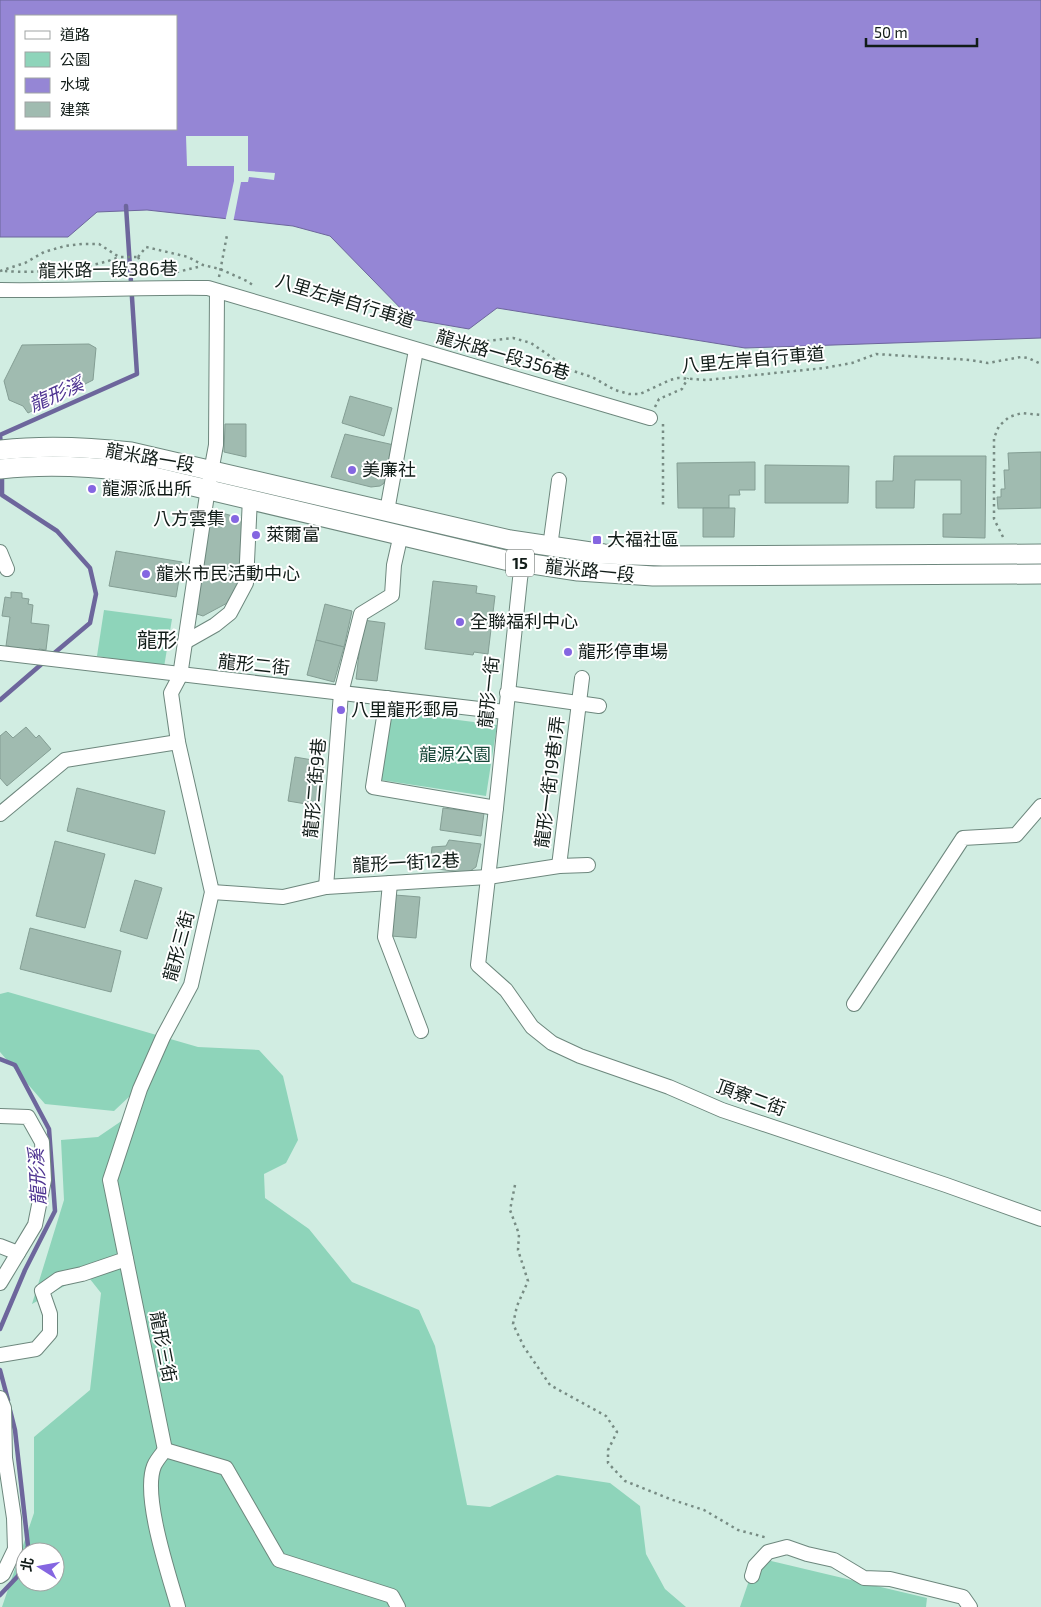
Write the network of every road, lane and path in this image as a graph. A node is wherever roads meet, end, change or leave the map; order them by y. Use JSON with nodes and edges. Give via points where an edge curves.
{"nodes":[{"id":1,"x":227,"y":235,"type":"dead end"},
{"id":2,"x":119,"y":257,"type":"junction"},
{"id":3,"x":138,"y":257,"type":"junction"},
{"id":4,"x":203,"y":265,"type":"junction"},
{"id":5,"x":220,"y":269,"type":"junction"},
{"id":6,"x":4,"y":270,"type":"junction"},
{"id":7,"x":0,"y":271,"type":"edge"},
{"id":8,"x":254,"y":286,"type":"dead end"},
{"id":9,"x":0,"y":290,"type":"edge"},
{"id":10,"x":217,"y":291,"type":"junction"},
{"id":11,"x":445,"y":343,"type":"dead end"},
{"id":12,"x":416,"y":350,"type":"junction"},
{"id":13,"x":1041,"y":364,"type":"edge"},
{"id":14,"x":688,"y":378,"type":"junction"},
{"id":15,"x":1041,"y":415,"type":"edge"},
{"id":16,"x":650,"y":418,"type":"junction"},
{"id":17,"x":6,"y":450,"type":"edge"},
{"id":18,"x":52,"y":456,"type":"junction"},
{"id":19,"x":5,"y":469,"type":"edge"},
{"id":20,"x":210,"y":479,"type":"junction"},
{"id":21,"x":559,"y":480,"type":"dead end"},
{"id":22,"x":250,"y":498,"type":"junction"},
{"id":23,"x":663,"y":506,"type":"dead end"},
{"id":24,"x":387,"y":511,"type":"junction"},
{"id":25,"x":401,"y":534,"type":"junction"},
{"id":26,"x":1005,"y":540,"type":"dead end"},
{"id":27,"x":526,"y":543,"type":"junction"},
{"id":28,"x":550,"y":547,"type":"junction"},
{"id":29,"x":0,"y":552,"type":"edge"},
{"id":30,"x":1041,"y":554,"type":"edge"},
{"id":31,"x":522,"y":564,"type":"junction"},
{"id":32,"x":7,"y":569,"type":"dead end"},
{"id":33,"x":1041,"y":574,"type":"edge"},
{"id":34,"x":185,"y":642,"type":"junction"},
{"id":35,"x":0,"y":653,"type":"edge"},
{"id":36,"x":180,"y":676,"type":"junction"},
{"id":37,"x":582,"y":678,"type":"dead end"},
{"id":38,"x":507,"y":692,"type":"junction"},
{"id":39,"x":341,"y":693,"type":"junction"},
{"id":40,"x":387,"y":698,"type":"junction"},
{"id":41,"x":579,"y":703,"type":"junction"},
{"id":42,"x":599,"y":706,"type":"dead end"},
{"id":43,"x":505,"y":712,"type":"junction"},
{"id":44,"x":178,"y":742,"type":"junction"},
{"id":45,"x":1041,"y":806,"type":"edge"},
{"id":46,"x":496,"y":808,"type":"junction"},
{"id":47,"x":0,"y":814,"type":"edge"},
{"id":48,"x":588,"y":865,"type":"dead end"},
{"id":49,"x":559,"y":866,"type":"junction"},
{"id":50,"x":488,"y":877,"type":"junction"},
{"id":51,"x":390,"y":883,"type":"junction"},
{"id":52,"x":326,"y":887,"type":"junction"},
{"id":53,"x":212,"y":892,"type":"junction"},
{"id":54,"x":478,"y":965,"type":"joint"},
{"id":55,"x":854,"y":1004,"type":"dead end"},
{"id":56,"x":421,"y":1031,"type":"dead end"},
{"id":57,"x":0,"y":1116,"type":"edge"},
{"id":58,"x":515,"y":1185,"type":"dead end"},
{"id":59,"x":1041,"y":1219,"type":"edge"},
{"id":60,"x":0,"y":1246,"type":"edge"},
{"id":61,"x":18,"y":1253,"type":"junction"},
{"id":62,"x":126,"y":1259,"type":"junction"},
{"id":63,"x":0,"y":1283,"type":"edge"},
{"id":64,"x":0,"y":1355,"type":"edge"},
{"id":65,"x":0,"y":1398,"type":"edge"},
{"id":66,"x":165,"y":1450,"type":"junction"},
{"id":67,"x":787,"y":1547,"type":"junction"},
{"id":68,"x":0,"y":1576,"type":"edge"},
{"id":69,"x":752,"y":1576,"type":"dead end"},
{"id":70,"x":178,"y":1607,"type":"edge"},
{"id":71,"x":398,"y":1607,"type":"edge"},
{"id":72,"x":970,"y":1607,"type":"edge"}],
"edges":[{"from":1,"to":5,"type":"path"},
{"from":2,"to":3,"type":"path","name":"八里左岸自行車道"},
{"from":2,"to":6,"type":"path","via":[[103,264],[25,273]]},
{"from":2,"to":6,"type":"path","via":[[99,244],[73,245],[44,252]]},
{"from":3,"to":4,"type":"path","via":[[143,267],[173,273]]},
{"from":3,"to":4,"type":"path","name":"八里左岸自行車道","via":[[146,247],[188,257]]},
{"from":4,"to":5,"type":"path","name":"八里左岸自行車道"},
{"from":5,"to":8,"type":"path","name":"八里左岸自行車道"},
{"from":5,"to":10,"type":"path"},
{"from":6,"to":7,"type":"path"},
{"from":9,"to":10,"type":"street","name":"龍米路一段386巷","via":[[208,288]]},
{"from":10,"to":12,"type":"street","name":"龍米路一段386巷"},
{"from":10,"to":20,"type":"street","via":[[216,445]]},
{"from":11,"to":14,"type":"path","name":"八里左岸自行車道","via":[[513,338],[531,343],[570,370],[629,394],[640,394],[670,380]]},
{"from":12,"to":16,"type":"street","name":"龍米路一段356巷"},
{"from":12,"to":24,"type":"street","name":"龍米路一段356巷"},
{"from":13,"to":14,"type":"path","name":"八里左岸自行車道","via":[[1021,357],[988,363],[876,354],[824,368],[707,380]]},
{"from":14,"to":16,"type":"path","via":[[682,389],[659,399]]},
{"from":15,"to":26,"type":"path","via":[[1022,413],[1009,417],[999,426],[994,438],[994,519]]},
{"from":16,"to":23,"type":"path","via":[[663,422]]},
{"from":17,"to":18,"type":"main road","name":"龍米路一段","number":"15"},
{"from":18,"to":19,"type":"main road","name":"龍米路一段","number":"15"},
{"from":18,"to":20,"type":"main road","name":"龍米路一段","number":"15","via":[[95,467]]},
{"from":20,"to":22,"type":"main road","name":"龍米路一段","number":"15"},
{"from":20,"to":24,"type":"main road","name":"龍米路一段","number":"15"},
{"from":20,"to":34,"type":"street","name":"龍形三街"},
{"from":21,"to":28,"type":"street"},
{"from":22,"to":25,"type":"main road","name":"龍米路一段","number":"15"},
{"from":22,"to":34,"type":"street","via":[[246,583],[230,613]]},
{"from":24,"to":27,"type":"main road","name":"龍米路一段","number":"15"},
{"from":25,"to":31,"type":"main road","name":"龍米路一段","number":"15"},
{"from":25,"to":39,"type":"street","name":"龍形二街9巷","via":[[392,595],[361,614]]},
{"from":27,"to":28,"type":"main road","name":"龍米路一段","number":"15"},
{"from":27,"to":31,"type":"street","name":"龍形一街"},
{"from":28,"to":30,"type":"main road","name":"龍米路一段","number":"15","via":[[634,556]]},
{"from":29,"to":32,"type":"street"},
{"from":31,"to":33,"type":"main road","name":"龍米路一段","number":"15","via":[[604,574],[654,576]]},
{"from":31,"to":38,"type":"street","name":"龍形一街"},
{"from":34,"to":36,"type":"street","name":"龍形三街"},
{"from":35,"to":36,"type":"street","name":"龍形二街"},
{"from":36,"to":39,"type":"street","name":"龍形二街"},
{"from":36,"to":44,"type":"street","name":"龍形三街","via":[[171,693]]},
{"from":37,"to":41,"type":"street","name":"龍形一街19巷1弄"},
{"from":38,"to":41,"type":"street"},
{"from":38,"to":43,"type":"street","name":"龍形一街"},
{"from":39,"to":40,"type":"street","name":"龍形二街"},
{"from":39,"to":52,"type":"street","name":"龍形二街9巷"},
{"from":40,"to":43,"type":"street","name":"龍形二街"},
{"from":40,"to":46,"type":"street","via":[[373,787]]},
{"from":41,"to":42,"type":"street"},
{"from":41,"to":49,"type":"street","name":"龍形一街19巷1弄"},
{"from":43,"to":46,"type":"street","name":"龍形一街"},
{"from":44,"to":47,"type":"street","via":[[65,760]]},
{"from":44,"to":53,"type":"street","name":"龍形三街"},
{"from":45,"to":55,"type":"street","via":[[1016,835],[964,838]]},
{"from":46,"to":50,"type":"street","name":"龍形一街"},
{"from":48,"to":49,"type":"street","name":"龍形一街12巷"},
{"from":49,"to":50,"type":"street","name":"龍形一街12巷"},
{"from":50,"to":51,"type":"street","name":"龍形一街12巷"},
{"from":50,"to":54,"type":"street","name":"龍形一街"},
{"from":51,"to":52,"type":"street","name":"龍形一街12巷"},
{"from":51,"to":56,"type":"street","via":[[385,936]]},
{"from":52,"to":53,"type":"street","name":"龍形一街12巷","via":[[283,897]]},
{"from":53,"to":62,"type":"street","name":"龍形三街","via":[[191,986],[140,1089],[110,1180]]},
{"from":54,"to":59,"type":"street","name":"頂寮二街","via":[[506,990],[532,1027],[552,1043],[580,1056],[669,1087],[722,1110]]},
{"from":57,"to":61,"type":"street","via":[[28,1117],[42,1142],[44,1180],[35,1225]]},
{"from":58,"to":67,"type":"path","via":[[510,1210],[519,1234],[518,1250],[528,1281],[513,1324],[524,1347],[550,1384],[606,1416],[617,1432],[608,1450],[608,1464],[625,1481],[704,1510],[738,1530],[764,1536]]},
{"from":60,"to":61,"type":"street"},
{"from":61,"to":63,"type":"street"},
{"from":62,"to":64,"type":"street","via":[[59,1279],[42,1291],[50,1314],[50,1333],[36,1349]]},
{"from":62,"to":66,"type":"street","name":"龍形三街"},
{"from":65,"to":68,"type":"street","via":[[4,1408],[4,1444],[15,1549]]},
{"from":66,"to":70,"type":"street","via":[[154,1467],[151,1495]]},
{"from":66,"to":71,"type":"street","via":[[226,1468],[279,1560],[392,1596]]},
{"from":67,"to":69,"type":"street","via":[[768,1552]]},
{"from":67,"to":72,"type":"street","via":[[834,1560],[864,1578],[890,1579],[963,1596]]}]}
